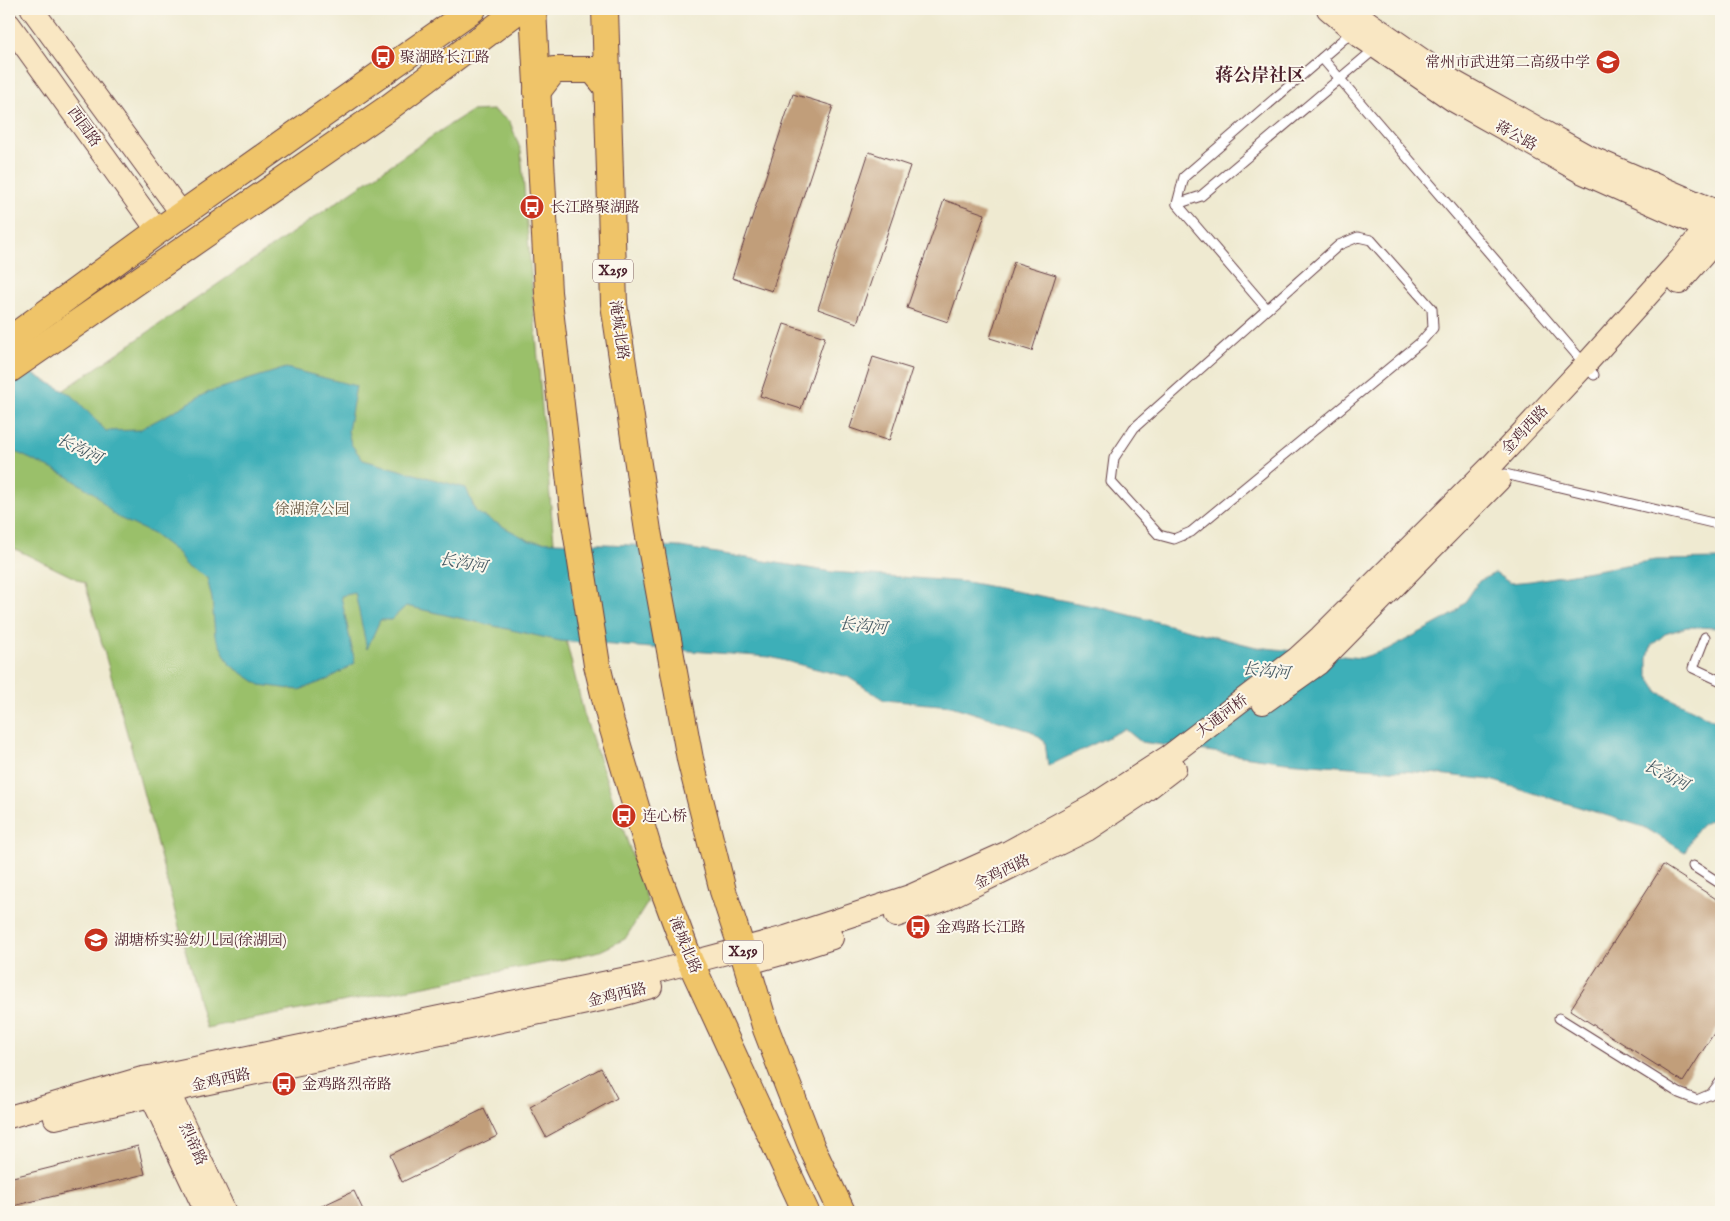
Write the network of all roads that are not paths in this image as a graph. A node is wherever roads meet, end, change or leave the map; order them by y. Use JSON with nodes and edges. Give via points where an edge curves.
{"nodes":[{"id":1,"x":32,"y":9,"type":"edge"},
{"id":2,"x":473,"y":9,"type":"edge"},
{"id":3,"x":520,"y":9,"type":"edge"},
{"id":4,"x":532,"y":9,"type":"edge"},
{"id":5,"x":605,"y":9,"type":"edge"},
{"id":6,"x":1328,"y":9,"type":"edge"},
{"id":7,"x":1353,"y":9,"type":"edge"},
{"id":8,"x":9,"y":24,"type":"edge"},
{"id":9,"x":1353,"y":31,"type":"junction"},
{"id":10,"x":1376,"y":38,"type":"junction"},
{"id":11,"x":1322,"y":58,"type":"junction"},
{"id":12,"x":1339,"y":79,"type":"junction"},
{"id":13,"x":607,"y":87,"type":"junction"},
{"id":14,"x":537,"y":92,"type":"junction"},
{"id":15,"x":1177,"y":204,"type":"junction"},
{"id":16,"x":182,"y":214,"type":"junction"},
{"id":17,"x":1718,"y":225,"type":"edge"},
{"id":18,"x":158,"y":231,"type":"junction"},
{"id":19,"x":1267,"y":309,"type":"junction"},
{"id":20,"x":11,"y":339,"type":"edge"},
{"id":21,"x":9,"y":370,"type":"edge"},
{"id":22,"x":1590,"y":370,"type":"junction"},
{"id":23,"x":1505,"y":474,"type":"junction"},
{"id":24,"x":1721,"y":526,"type":"edge"},
{"id":25,"x":1705,"y":637,"type":"dead end"},
{"id":26,"x":1329,"y":641,"type":"junction"},
{"id":27,"x":1721,"y":681,"type":"edge"},
{"id":28,"x":1179,"y":757,"type":"joint"},
{"id":29,"x":1693,"y":866,"type":"dead end"},
{"id":30,"x":1721,"y":884,"type":"edge"},
{"id":31,"x":744,"y":956,"type":"junction"},
{"id":32,"x":694,"y":968,"type":"junction"},
{"id":33,"x":1559,"y":1018,"type":"dead end"},
{"id":34,"x":1721,"y":1081,"type":"edge"},
{"id":35,"x":156,"y":1085,"type":"junction"},
{"id":36,"x":9,"y":1117,"type":"edge"},
{"id":37,"x":9,"y":1132,"type":"edge"},
{"id":38,"x":812,"y":1148,"type":"junction"},
{"id":39,"x":206,"y":1212,"type":"edge"},
{"id":40,"x":226,"y":1212,"type":"edge"},
{"id":41,"x":806,"y":1212,"type":"edge"},
{"id":42,"x":842,"y":1212,"type":"edge"},
{"id":43,"x":856,"y":1212,"type":"edge"}],
"edges":[{"from":1,"to":16,"type":"street","name":"西园路"},
{"from":2,"to":16,"type":"main road"},
{"from":3,"to":21,"type":"main road","via":[[388,108]]},
{"from":4,"to":14,"type":"main road"},
{"from":5,"to":13,"type":"main road","name":"淹城北路","number":"X259"},
{"from":6,"to":9,"type":"street","name":"蒋公路"},
{"from":7,"to":10,"type":"street","name":"蒋公路"},
{"from":8,"to":18,"type":"street","name":"西园路"},
{"from":9,"to":10,"type":"street","name":"蒋公路"},
{"from":9,"to":11,"type":"lane"},
{"from":10,"to":12,"type":"lane"},
{"from":10,"to":17,"type":"street","name":"蒋公路"},
{"from":11,"to":12,"type":"lane"},
{"from":11,"to":15,"type":"lane","via":[[1184,177]]},
{"from":12,"to":15,"type":"lane","via":[[1201,196]]},
{"from":12,"to":22,"type":"lane"},
{"from":13,"to":14,"type":"main road","via":[[593,70],[554,70]]},
{"from":13,"to":31,"type":"main road","name":"淹城北路","number":"X259","via":[[614,304],[648,530],[690,759],[723,891]]},
{"from":14,"to":32,"type":"main road","name":"淹城北路","via":[[548,292],[574,517],[598,665],[610,719],[650,851]]},
{"from":15,"to":19,"type":"lane"},
{"from":16,"to":18,"type":"main road"},
{"from":17,"to":22,"type":"street","name":"金鸡西路","via":[[1684,256]]},
{"from":18,"to":20,"type":"main road"},
{"from":19,"to":19,"type":"lane","via":[[1134,428],[1114,458],[1111,482],[1159,535],[1174,539],[1191,532],[1421,342],[1432,328],[1432,309],[1370,240],[1358,237],[1339,245]]},
{"from":22,"to":23,"type":"street","name":"金鸡西路"},
{"from":22,"to":26,"type":"street","name":"金鸡西路","via":[[1491,466]]},
{"from":23,"to":24,"type":"lane"},
{"from":23,"to":26,"type":"street","name":"金鸡西路"},
{"from":25,"to":27,"type":"lane","via":[[1693,668]]},
{"from":26,"to":28,"type":"street","name":"大通河桥","via":[[1289,664]]},
{"from":28,"to":31,"type":"street","name":"金鸡西路","via":[[1142,794],[1087,830],[944,900],[792,951]]},
{"from":29,"to":30,"type":"lane"},
{"from":31,"to":32,"type":"street","name":"金鸡西路"},
{"from":31,"to":38,"type":"main road","number":"X259","via":[[766,1029]]},
{"from":32,"to":35,"type":"street","name":"金鸡西路","via":[[651,973]]},
{"from":32,"to":41,"type":"main road","name":"淹城北路"},
{"from":33,"to":34,"type":"lane","via":[[1688,1097],[1697,1100],[1711,1094]]},
{"from":35,"to":36,"type":"street","name":"金鸡西路"},
{"from":35,"to":37,"type":"street","name":"金鸡西路"},
{"from":35,"to":39,"type":"street","name":"烈帝路"},
{"from":35,"to":40,"type":"street","name":"烈帝路"},
{"from":38,"to":42,"type":"main road","number":"X259"},
{"from":38,"to":43,"type":"main road"}]}
